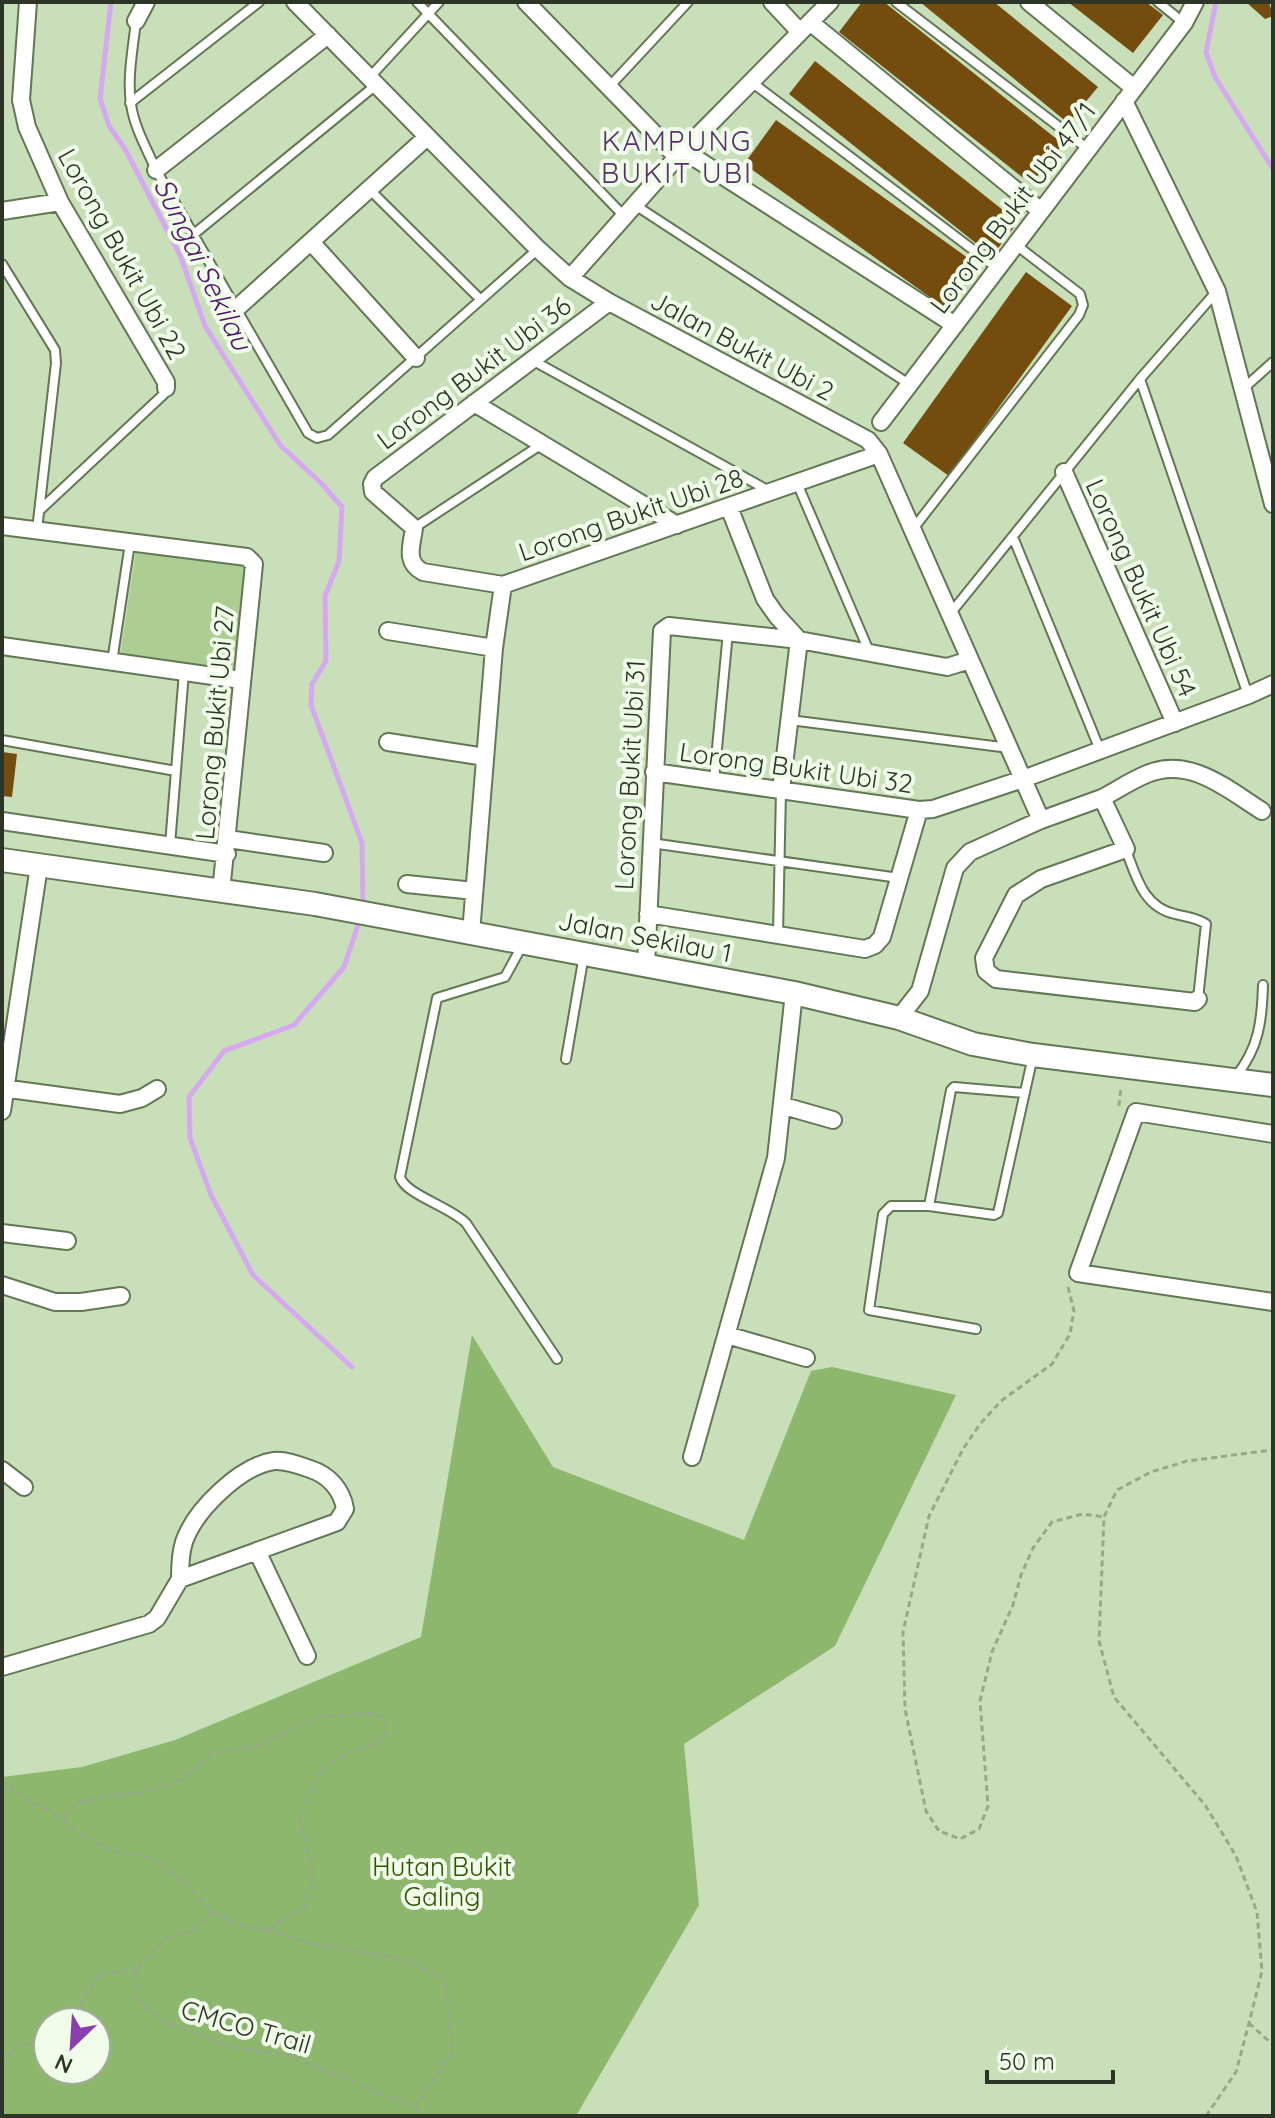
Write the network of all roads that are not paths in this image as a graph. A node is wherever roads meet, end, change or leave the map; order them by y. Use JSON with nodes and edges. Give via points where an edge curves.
{"nodes":[{"id":1,"x":28,"y":2,"type":"edge"},
{"id":2,"x":146,"y":2,"type":"edge"},
{"id":3,"x":259,"y":2,"type":"edge"},
{"id":4,"x":295,"y":2,"type":"edge"},
{"id":5,"x":417,"y":2,"type":"edge"},
{"id":6,"x":439,"y":2,"type":"edge"},
{"id":7,"x":688,"y":2,"type":"edge"},
{"id":8,"x":772,"y":2,"type":"edge"},
{"id":9,"x":830,"y":2,"type":"edge"},
{"id":10,"x":896,"y":2,"type":"edge"},
{"id":11,"x":1029,"y":2,"type":"edge"},
{"id":12,"x":1158,"y":2,"type":"edge"},
{"id":13,"x":1195,"y":2,"type":"edge"},
{"id":14,"x":530,"y":3,"type":"edge"},
{"id":15,"x":428,"y":14,"type":"junction"},
{"id":16,"x":136,"y":21,"type":"joint"},
{"id":17,"x":1184,"y":23,"type":"junction"},
{"id":18,"x":805,"y":27,"type":"junction"},
{"id":19,"x":328,"y":35,"type":"junction"},
{"id":20,"x":373,"y":81,"type":"junction"},
{"id":21,"x":750,"y":81,"type":"junction"},
{"id":22,"x":609,"y":87,"type":"junction"},
{"id":23,"x":1129,"y":94,"type":"junction"},
{"id":24,"x":130,"y":103,"type":"junction"},
{"id":25,"x":427,"y":137,"type":"junction"},
{"id":26,"x":1088,"y":149,"type":"junction"},
{"id":27,"x":680,"y":154,"type":"junction"},
{"id":28,"x":156,"y":170,"type":"junction"},
{"id":29,"x":370,"y":190,"type":"junction"},
{"id":30,"x":60,"y":202,"type":"junction"},
{"id":31,"x":629,"y":210,"type":"junction"},
{"id":32,"x":2,"y":211,"type":"edge"},
{"id":33,"x":1041,"y":211,"type":"junction"},
{"id":34,"x":194,"y":234,"type":"junction"},
{"id":35,"x":312,"y":243,"type":"junction"},
{"id":36,"x":1015,"y":245,"type":"junction"},
{"id":37,"x":538,"y":249,"type":"junction"},
{"id":38,"x":2,"y":264,"type":"edge"},
{"id":39,"x":998,"y":268,"type":"junction"},
{"id":40,"x":570,"y":278,"type":"junction"},
{"id":41,"x":1217,"y":291,"type":"junction"},
{"id":42,"x":480,"y":299,"type":"junction"},
{"id":43,"x":609,"y":302,"type":"junction"},
{"id":44,"x":237,"y":308,"type":"junction"},
{"id":45,"x":955,"y":325,"type":"junction"},
{"id":46,"x":416,"y":358,"type":"junction"},
{"id":47,"x":532,"y":360,"type":"junction"},
{"id":48,"x":1273,"y":362,"type":"edge"},
{"id":49,"x":1140,"y":379,"type":"junction"},
{"id":50,"x":910,"y":385,"type":"junction"},
{"id":51,"x":166,"y":388,"type":"joint"},
{"id":52,"x":1243,"y":388,"type":"junction"},
{"id":53,"x":474,"y":403,"type":"junction"},
{"id":54,"x":881,"y":422,"type":"dead end"},
{"id":55,"x":542,"y":444,"type":"junction"},
{"id":56,"x":879,"y":454,"type":"junction"},
{"id":57,"x":1064,"y":472,"type":"junction"},
{"id":58,"x":1270,"y":474,"type":"edge"},
{"id":59,"x":797,"y":483,"type":"junction"},
{"id":60,"x":772,"y":492,"type":"junction"},
{"id":61,"x":1273,"y":504,"type":"edge"},
{"id":62,"x":729,"y":507,"type":"junction"},
{"id":63,"x":39,"y":511,"type":"junction"},
{"id":64,"x":677,"y":525,"type":"junction"},
{"id":65,"x":2,"y":526,"type":"edge"},
{"id":66,"x":414,"y":528,"type":"junction"},
{"id":67,"x":912,"y":530,"type":"junction"},
{"id":68,"x":37,"y":531,"type":"junction"},
{"id":69,"x":1013,"y":537,"type":"junction"},
{"id":70,"x":130,"y":543,"type":"junction"},
{"id":71,"x":503,"y":585,"type":"junction"},
{"id":72,"x":950,"y":615,"type":"junction"},
{"id":73,"x":388,"y":631,"type":"dead end"},
{"id":74,"x":728,"y":632,"type":"junction"},
{"id":75,"x":799,"y":640,"type":"junction"},
{"id":76,"x":2,"y":646,"type":"edge"},
{"id":77,"x":494,"y":648,"type":"junction"},
{"id":78,"x":869,"y":652,"type":"junction"},
{"id":79,"x":970,"y":660,"type":"junction"},
{"id":80,"x":112,"y":662,"type":"junction"},
{"id":81,"x":184,"y":672,"type":"junction"},
{"id":82,"x":241,"y":680,"type":"junction"},
{"id":83,"x":1273,"y":684,"type":"edge"},
{"id":84,"x":1249,"y":695,"type":"junction"},
{"id":85,"x":790,"y":720,"type":"junction"},
{"id":86,"x":1175,"y":723,"type":"junction"},
{"id":87,"x":2,"y":740,"type":"edge"},
{"id":88,"x":388,"y":742,"type":"dead end"},
{"id":89,"x":1009,"y":748,"type":"junction"},
{"id":90,"x":1100,"y":751,"type":"junction"},
{"id":91,"x":485,"y":757,"type":"junction"},
{"id":92,"x":176,"y":771,"type":"junction"},
{"id":93,"x":654,"y":772,"type":"junction"},
{"id":94,"x":1023,"y":779,"type":"junction"},
{"id":95,"x":714,"y":781,"type":"junction"},
{"id":96,"x":781,"y":790,"type":"junction"},
{"id":97,"x":1102,"y":798,"type":"junction"},
{"id":98,"x":919,"y":810,"type":"junction"},
{"id":99,"x":1262,"y":811,"type":"dead end"},
{"id":100,"x":1041,"y":820,"type":"junction"},
{"id":101,"x":2,"y":821,"type":"edge"},
{"id":102,"x":651,"y":843,"type":"junction"},
{"id":103,"x":170,"y":846,"type":"junction"},
{"id":104,"x":227,"y":847,"type":"junction"},
{"id":105,"x":1126,"y":849,"type":"junction"},
{"id":106,"x":324,"y":853,"type":"dead end"},
{"id":107,"x":2,"y":860,"type":"edge"},
{"id":108,"x":780,"y":861,"type":"junction"},
{"id":109,"x":39,"y":866,"type":"junction"},
{"id":110,"x":899,"y":878,"type":"junction"},
{"id":111,"x":407,"y":884,"type":"dead end"},
{"id":112,"x":474,"y":891,"type":"junction"},
{"id":113,"x":221,"y":892,"type":"junction"},
{"id":114,"x":648,"y":914,"type":"junction"},
{"id":115,"x":471,"y":933,"type":"junction"},
{"id":116,"x":777,"y":935,"type":"junction"},
{"id":117,"x":524,"y":943,"type":"junction"},
{"id":118,"x":584,"y":954,"type":"junction"},
{"id":119,"x":646,"y":965,"type":"junction"},
{"id":120,"x":1263,"y":985,"type":"dead end"},
{"id":121,"x":794,"y":993,"type":"junction"},
{"id":122,"x":1198,"y":999,"type":"joint"},
{"id":123,"x":899,"y":1018,"type":"junction"},
{"id":124,"x":1033,"y":1055,"type":"junction"},
{"id":125,"x":566,"y":1059,"type":"dead end"},
{"id":126,"x":1233,"y":1079,"type":"junction"},
{"id":127,"x":1273,"y":1085,"type":"edge"},
{"id":128,"x":4,"y":1089,"type":"edge"},
{"id":129,"x":157,"y":1089,"type":"dead end"},
{"id":130,"x":1025,"y":1093,"type":"junction"},
{"id":131,"x":784,"y":1106,"type":"junction"},
{"id":132,"x":2,"y":1111,"type":"edge"},
{"id":133,"x":833,"y":1120,"type":"dead end"},
{"id":134,"x":1273,"y":1134,"type":"edge"},
{"id":135,"x":929,"y":1206,"type":"junction"},
{"id":136,"x":2,"y":1233,"type":"edge"},
{"id":137,"x":67,"y":1241,"type":"dead end"},
{"id":138,"x":2,"y":1285,"type":"edge"},
{"id":139,"x":121,"y":1296,"type":"dead end"},
{"id":140,"x":1273,"y":1302,"type":"edge"},
{"id":141,"x":976,"y":1329,"type":"dead end"},
{"id":142,"x":727,"y":1335,"type":"junction"},
{"id":143,"x":806,"y":1358,"type":"dead end"},
{"id":144,"x":557,"y":1359,"type":"dead end"},
{"id":145,"x":692,"y":1457,"type":"dead end"},
{"id":146,"x":2,"y":1470,"type":"edge"},
{"id":147,"x":24,"y":1487,"type":"dead end"},
{"id":148,"x":257,"y":1551,"type":"junction"},
{"id":149,"x":180,"y":1579,"type":"junction"},
{"id":150,"x":307,"y":1656,"type":"dead end"},
{"id":151,"x":2,"y":1667,"type":"edge"}],
"edges":[{"from":1,"to":30,"type":"street","name":"Lorong Bukit Ubi 22","via":[[21,100],[27,127]]},
{"from":2,"to":16,"type":"street"},
{"from":3,"to":24,"type":"lane"},
{"from":4,"to":19,"type":"street","name":"Jalan Bukit Ubi 2"},
{"from":5,"to":15,"type":"lane"},
{"from":6,"to":15,"type":"lane"},
{"from":7,"to":22,"type":"lane"},
{"from":8,"to":18,"type":"street"},
{"from":9,"to":18,"type":"street"},
{"from":10,"to":26,"type":"lane"},
{"from":11,"to":23,"type":"street"},
{"from":12,"to":17,"type":"lane"},
{"from":13,"to":17,"type":"street","name":"Lorong Bukit Ubi 47/1"},
{"from":14,"to":22,"type":"street"},
{"from":15,"to":20,"type":"lane"},
{"from":15,"to":31,"type":"lane"},
{"from":16,"to":24,"type":"lane"},
{"from":17,"to":23,"type":"street","name":"Lorong Bukit Ubi 47/1"},
{"from":18,"to":21,"type":"street"},
{"from":18,"to":33,"type":"street"},
{"from":19,"to":20,"type":"street","name":"Jalan Bukit Ubi 2"},
{"from":19,"to":28,"type":"street"},
{"from":20,"to":25,"type":"street","name":"Jalan Bukit Ubi 2"},
{"from":20,"to":34,"type":"lane"},
{"from":21,"to":27,"type":"street"},
{"from":21,"to":39,"type":"lane"},
{"from":22,"to":27,"type":"street"},
{"from":23,"to":26,"type":"street","name":"Lorong Bukit Ubi 47/1"},
{"from":23,"to":41,"type":"street"},
{"from":24,"to":28,"type":"lane"},
{"from":25,"to":29,"type":"street"},
{"from":25,"to":37,"type":"street","name":"Jalan Bukit Ubi 2"},
{"from":26,"to":33,"type":"street","name":"Lorong Bukit Ubi 47/1"},
{"from":27,"to":31,"type":"street"},
{"from":27,"to":45,"type":"street"},
{"from":28,"to":34,"type":"lane"},
{"from":29,"to":35,"type":"street"},
{"from":29,"to":42,"type":"lane"},
{"from":30,"to":32,"type":"street"},
{"from":30,"to":51,"type":"street","name":"Lorong Bukit Ubi 22"},
{"from":31,"to":40,"type":"street"},
{"from":31,"to":50,"type":"lane"},
{"from":33,"to":36,"type":"street","name":"Lorong Bukit Ubi 47/1"},
{"from":34,"to":44,"type":"lane"},
{"from":35,"to":44,"type":"street"},
{"from":35,"to":46,"type":"street"},
{"from":36,"to":39,"type":"street","name":"Lorong Bukit Ubi 47/1"},
{"from":36,"to":67,"type":"lane","via":[[1080,294],[1083,305]]},
{"from":37,"to":40,"type":"street","name":"Jalan Bukit Ubi 2"},
{"from":37,"to":42,"type":"lane"},
{"from":38,"to":63,"type":"lane","via":[[55,350]]},
{"from":39,"to":45,"type":"street","name":"Lorong Bukit Ubi 47/1"},
{"from":40,"to":43,"type":"street","name":"Jalan Bukit Ubi 2"},
{"from":41,"to":49,"type":"lane"},
{"from":41,"to":52,"type":"street"},
{"from":42,"to":46,"type":"lane"},
{"from":43,"to":47,"type":"street","name":"Lorong Bukit Ubi 36"},
{"from":43,"to":56,"type":"street","name":"Jalan Bukit Ubi 2","via":[[868,440]]},
{"from":44,"to":46,"type":"lane","via":[[308,433],[317,438],[328,435]]},
{"from":45,"to":50,"type":"street","name":"Lorong Bukit Ubi 47/1"},
{"from":47,"to":53,"type":"street","name":"Lorong Bukit Ubi 36"},
{"from":47,"to":60,"type":"lane"},
{"from":48,"to":52,"type":"lane"},
{"from":49,"to":57,"type":"lane"},
{"from":49,"to":84,"type":"lane"},
{"from":50,"to":54,"type":"street","name":"Lorong Bukit Ubi 47/1"},
{"from":51,"to":63,"type":"lane"},
{"from":52,"to":58,"type":"street"},
{"from":53,"to":55,"type":"street"},
{"from":53,"to":66,"type":"street","name":"Lorong Bukit Ubi 36","via":[[372,484],[373,492]]},
{"from":55,"to":64,"type":"street"},
{"from":55,"to":66,"type":"lane"},
{"from":56,"to":59,"type":"street","name":"Lorong Bukit Ubi 28"},
{"from":56,"to":67,"type":"street","name":"Jalan Bukit Ubi 2"},
{"from":57,"to":69,"type":"lane"},
{"from":57,"to":86,"type":"street","name":"Lorong Bukit Ubi 54"},
{"from":58,"to":61,"type":"street"},
{"from":59,"to":60,"type":"street","name":"Lorong Bukit Ubi 28"},
{"from":59,"to":78,"type":"lane"},
{"from":60,"to":62,"type":"street","name":"Lorong Bukit Ubi 28"},
{"from":62,"to":64,"type":"street","name":"Lorong Bukit Ubi 28"},
{"from":62,"to":75,"type":"street","via":[[765,599]]},
{"from":63,"to":68,"type":"lane"},
{"from":64,"to":71,"type":"street","name":"Lorong Bukit Ubi 28"},
{"from":65,"to":68,"type":"street"},
{"from":66,"to":71,"type":"street","via":[[410,554],[416,569]]},
{"from":67,"to":72,"type":"street","name":"Jalan Bukit Ubi 2"},
{"from":68,"to":70,"type":"street"},
{"from":69,"to":72,"type":"lane"},
{"from":69,"to":90,"type":"lane"},
{"from":70,"to":80,"type":"lane"},
{"from":70,"to":82,"type":"street","name":"Lorong Bukit Ubi 27","via":[[251,560]]},
{"from":71,"to":77,"type":"street","name":"Lorong Bukit Ubi 28"},
{"from":72,"to":79,"type":"street","name":"Jalan Bukit Ubi 2"},
{"from":73,"to":77,"type":"street"},
{"from":74,"to":75,"type":"street","name":"Lorong Bukit Ubi 31"},
{"from":74,"to":93,"type":"street","name":"Lorong Bukit Ubi 31","via":[[669,626],[662,631]]},
{"from":74,"to":95,"type":"lane"},
{"from":75,"to":78,"type":"street","name":"Lorong Bukit Ubi 31"},
{"from":75,"to":85,"type":"street"},
{"from":76,"to":80,"type":"street"},
{"from":77,"to":91,"type":"street","name":"Lorong Bukit Ubi 28"},
{"from":78,"to":79,"type":"street","name":"Lorong Bukit Ubi 31","via":[[947,667]]},
{"from":79,"to":89,"type":"street","name":"Jalan Bukit Ubi 2"},
{"from":80,"to":81,"type":"street"},
{"from":81,"to":82,"type":"street"},
{"from":81,"to":92,"type":"lane"},
{"from":82,"to":104,"type":"street","name":"Lorong Bukit Ubi 27"},
{"from":83,"to":84,"type":"street","name":"Lorong Bukit Ubi 32"},
{"from":84,"to":86,"type":"street","name":"Lorong Bukit Ubi 32"},
{"from":85,"to":89,"type":"lane"},
{"from":85,"to":96,"type":"street"},
{"from":86,"to":90,"type":"street","name":"Lorong Bukit Ubi 32"},
{"from":87,"to":92,"type":"lane"},
{"from":88,"to":91,"type":"street"},
{"from":89,"to":94,"type":"street","name":"Jalan Bukit Ubi 2"},
{"from":90,"to":94,"type":"street","name":"Lorong Bukit Ubi 32"},
{"from":91,"to":112,"type":"street","name":"Lorong Bukit Ubi 28"},
{"from":92,"to":103,"type":"lane"},
{"from":93,"to":95,"type":"street","name":"Lorong Bukit Ubi 32"},
{"from":93,"to":102,"type":"street","name":"Lorong Bukit Ubi 31"},
{"from":94,"to":98,"type":"street","name":"Lorong Bukit Ubi 32"},
{"from":94,"to":100,"type":"street","name":"Jalan Bukit Ubi 2"},
{"from":95,"to":96,"type":"street","name":"Lorong Bukit Ubi 32"},
{"from":96,"to":98,"type":"street","name":"Lorong Bukit Ubi 32"},
{"from":96,"to":108,"type":"lane"},
{"from":97,"to":99,"type":"street","via":[[1149,773],[1176,767],[1200,773]]},
{"from":97,"to":100,"type":"street"},
{"from":97,"to":105,"type":"street"},
{"from":98,"to":110,"type":"street","name":"Jalan Sekilau 1"},
{"from":100,"to":123,"type":"street","via":[[970,852],[955,868],[920,991]]},
{"from":101,"to":103,"type":"street"},
{"from":102,"to":108,"type":"lane"},
{"from":102,"to":114,"type":"street","name":"Lorong Bukit Ubi 31"},
{"from":103,"to":104,"type":"street"},
{"from":104,"to":106,"type":"street"},
{"from":104,"to":113,"type":"street","name":"Lorong Bukit Ubi 27"},
{"from":105,"to":122,"type":"lane","via":[[1143,893],[1155,905],[1206,924]]},
{"from":105,"to":122,"type":"street","via":[[1041,879],[1016,895],[984,958],[986,971],[996,979]]},
{"from":107,"to":109,"type":"street","name":"Jalan Sekilau 1"},
{"from":108,"to":110,"type":"lane"},
{"from":108,"to":116,"type":"lane"},
{"from":109,"to":113,"type":"street","name":"Jalan Sekilau 1"},
{"from":109,"to":128,"type":"street"},
{"from":110,"to":116,"type":"street","name":"Jalan Sekilau 1","via":[[875,945],[865,949]]},
{"from":111,"to":112,"type":"street"},
{"from":112,"to":115,"type":"street","name":"Lorong Bukit Ubi 28"},
{"from":113,"to":115,"type":"street","name":"Jalan Sekilau 1"},
{"from":114,"to":116,"type":"street","name":"Jalan Sekilau 1"},
{"from":114,"to":119,"type":"street","name":"Lorong Bukit Ubi 31"},
{"from":115,"to":117,"type":"street","name":"Jalan Sekilau 1"},
{"from":117,"to":118,"type":"street","name":"Jalan Sekilau 1"},
{"from":117,"to":144,"type":"lane","via":[[505,977],[437,998],[400,1177],[408,1189],[466,1223]]},
{"from":118,"to":119,"type":"street","name":"Jalan Sekilau 1"},
{"from":118,"to":125,"type":"lane"},
{"from":119,"to":121,"type":"street","name":"Jalan Sekilau 1"},
{"from":120,"to":126,"type":"lane","via":[[1256,1044]]},
{"from":121,"to":123,"type":"street","name":"Jalan Sekilau 1"},
{"from":121,"to":131,"type":"street"},
{"from":123,"to":124,"type":"street","name":"Jalan Sekilau 1","via":[[973,1044]]},
{"from":124,"to":126,"type":"street","name":"Jalan Sekilau 1"},
{"from":124,"to":130,"type":"lane"},
{"from":126,"to":127,"type":"street","name":"Jalan Sekilau 1"},
{"from":128,"to":129,"type":"street","via":[[120,1104]]},
{"from":128,"to":132,"type":"street"},
{"from":130,"to":135,"type":"lane","via":[[998,1213]]},
{"from":130,"to":135,"type":"lane","via":[[951,1090]]},
{"from":131,"to":133,"type":"street"},
{"from":131,"to":142,"type":"street","via":[[776,1158]]},
{"from":134,"to":140,"type":"street","via":[[1136,1112],[1078,1273]]},
{"from":135,"to":141,"type":"lane","via":[[891,1206],[883,1214],[869,1310]]},
{"from":136,"to":137,"type":"street"},
{"from":138,"to":139,"type":"street","via":[[55,1302]]},
{"from":142,"to":143,"type":"street"},
{"from":142,"to":145,"type":"street"},
{"from":146,"to":147,"type":"street"},
{"from":148,"to":149,"type":"street"},
{"from":148,"to":149,"type":"street","via":[[337,1522],[345,1509],[338,1489],[316,1471],[284,1461],[254,1467],[224,1489],[194,1524],[182,1549]]},
{"from":148,"to":150,"type":"street"},
{"from":149,"to":151,"type":"street","via":[[149,1624]]}]}
